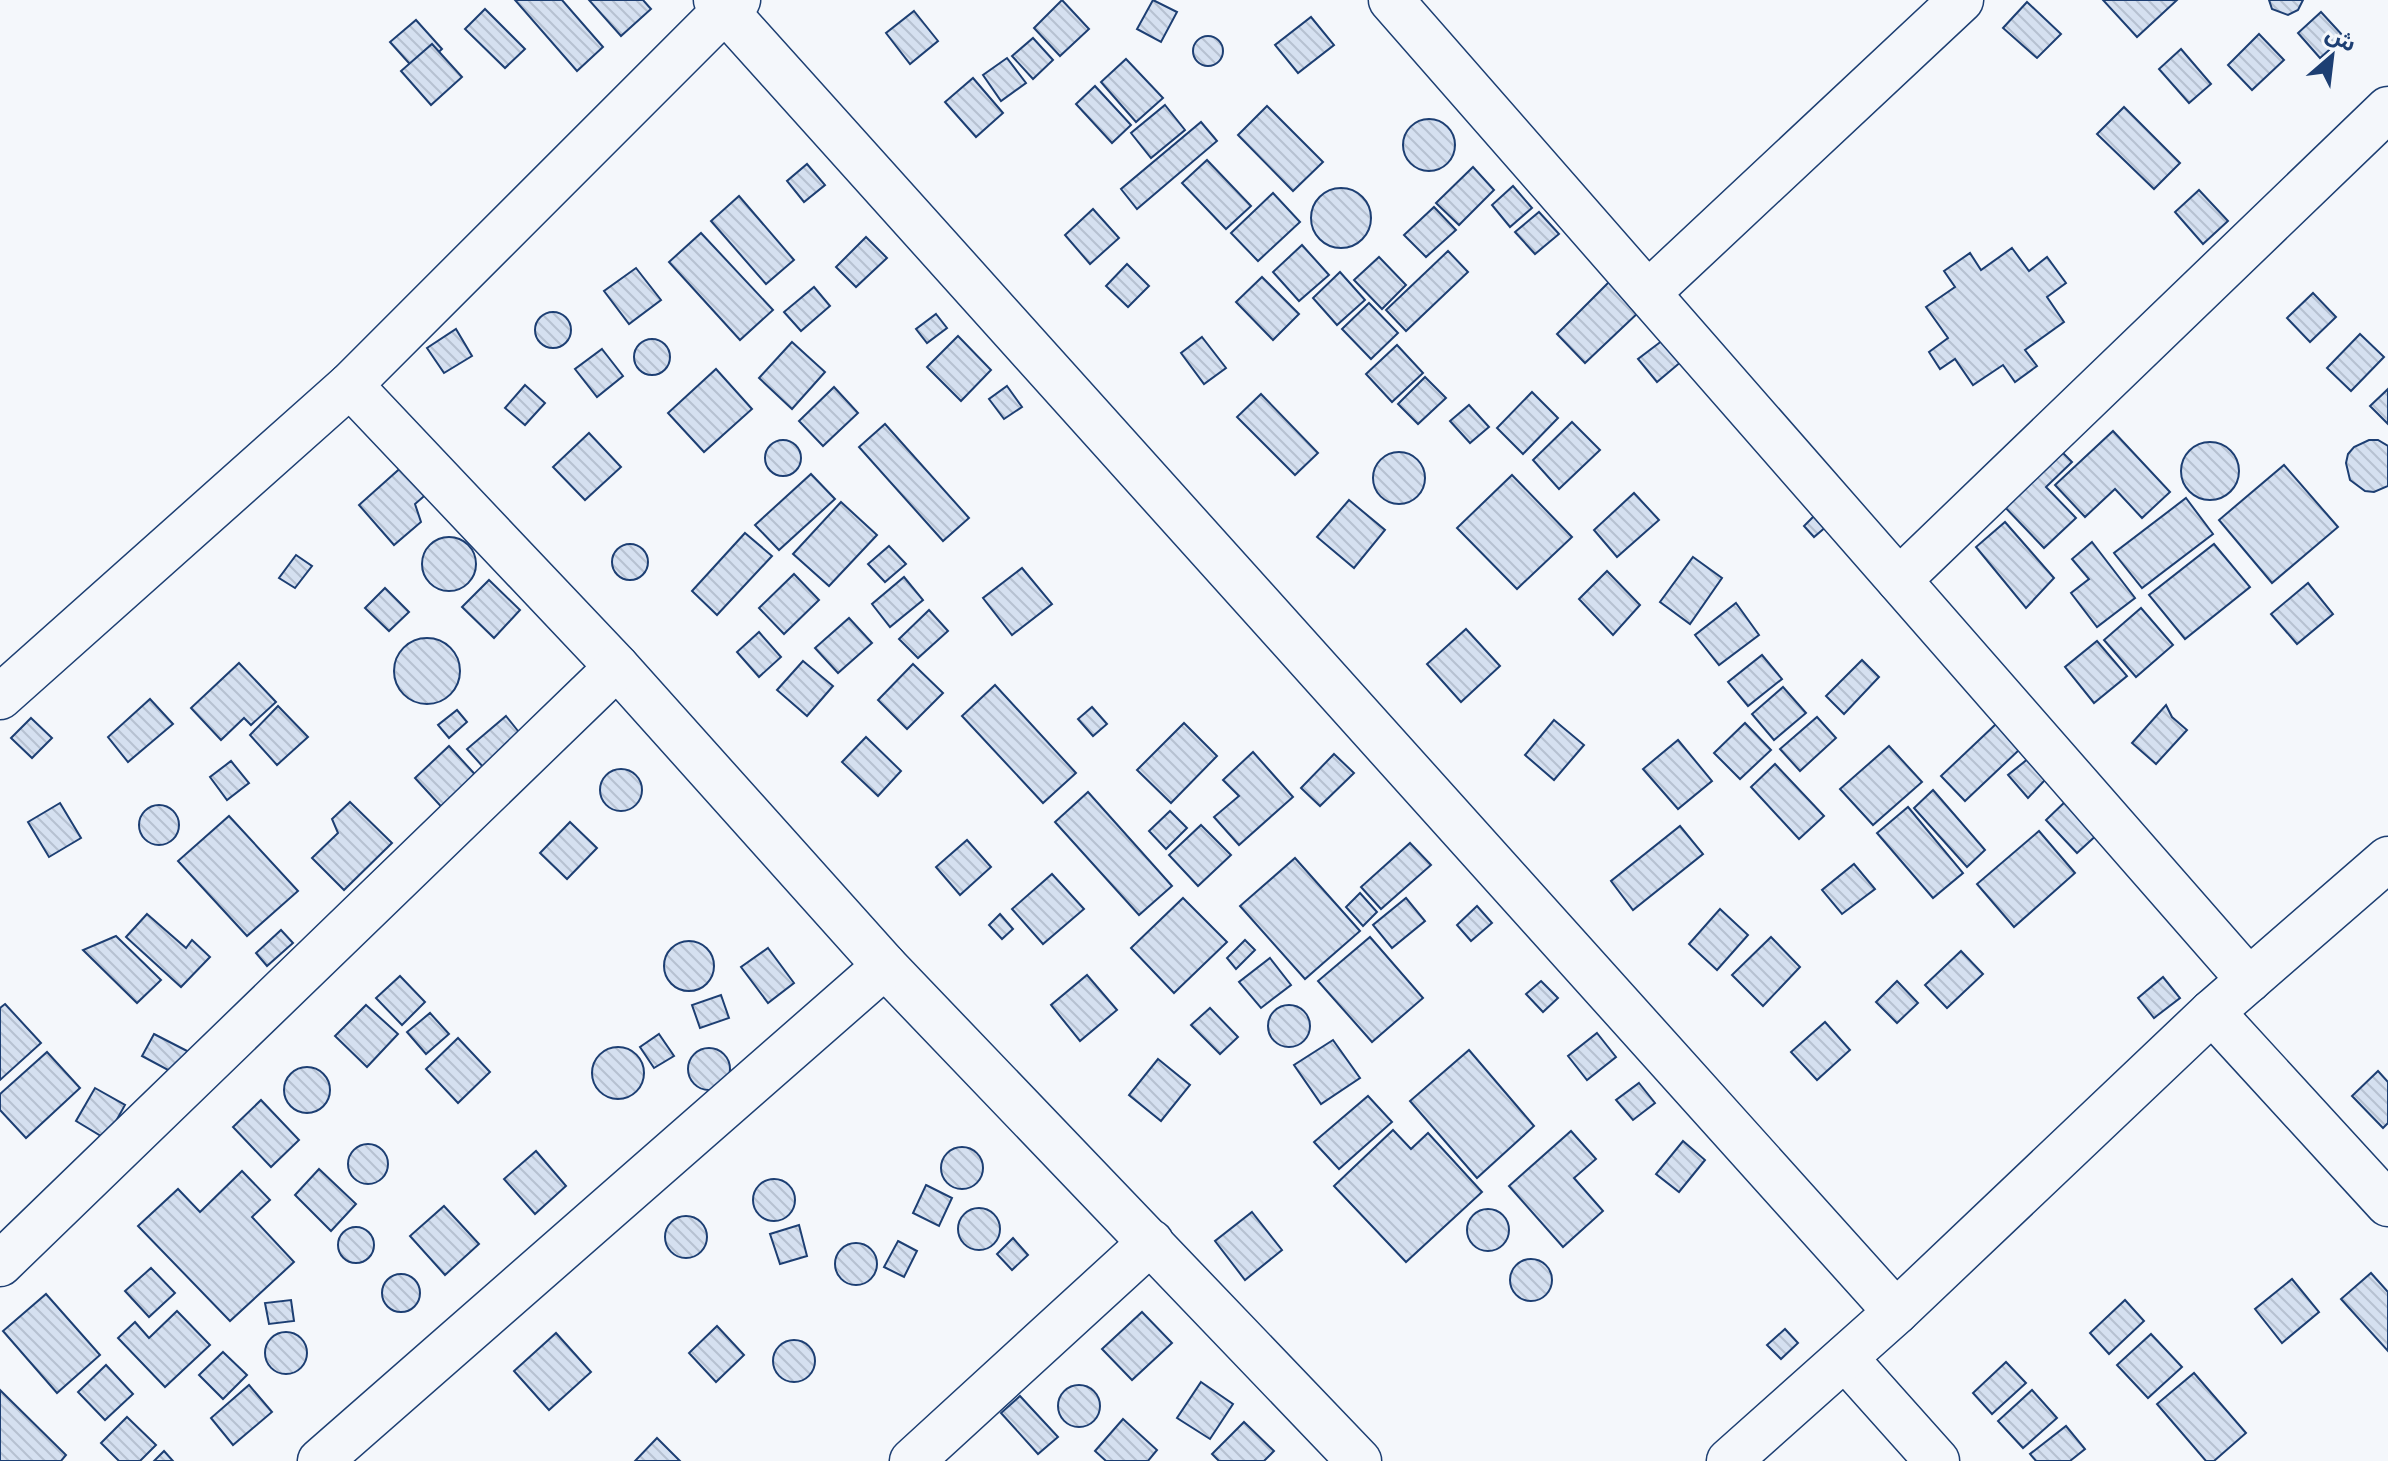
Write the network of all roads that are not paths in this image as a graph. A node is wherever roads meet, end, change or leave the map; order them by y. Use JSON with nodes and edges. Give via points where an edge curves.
{"nodes":[{"id":1,"x":1961,"y":0,"type":"edge"},
{"id":2,"x":727,"y":3,"type":"edge"},
{"id":3,"x":1411,"y":7,"type":"edge"},
{"id":4,"x":2388,"y":109,"type":"edge"},
{"id":5,"x":1648,"y":293,"type":"junction"},
{"id":6,"x":350,"y":385,"type":"junction"},
{"id":7,"x":1899,"y":580,"type":"junction"},
{"id":8,"x":617,"y":667,"type":"junction"},
{"id":9,"x":0,"y":697,"type":"edge"},
{"id":10,"x":2388,"y":859,"type":"edge"},
{"id":11,"x":885,"y":966,"type":"junction"},
{"id":12,"x":2249,"y":980,"type":"junction"},
{"id":13,"x":2212,"y":1012,"type":"junction"},
{"id":14,"x":2388,"y":1204,"type":"edge"},
{"id":15,"x":1151,"y":1242,"type":"junction"},
{"id":16,"x":0,"y":1264,"type":"edge"},
{"id":17,"x":1896,"y":1312,"type":"junction"},
{"id":18,"x":1845,"y":1358,"type":"junction"},
{"id":19,"x":320,"y":1461,"type":"edge"},
{"id":20,"x":912,"y":1461,"type":"edge"},
{"id":21,"x":1359,"y":1461,"type":"edge"},
{"id":22,"x":1729,"y":1461,"type":"edge"},
{"id":23,"x":1937,"y":1461,"type":"edge"}],
"edges":[{"from":1,"to":5,"type":"street"},
{"from":2,"to":6,"type":"street"},
{"from":2,"to":17,"type":"street"},
{"from":3,"to":5,"type":"street"},
{"from":4,"to":7,"type":"street"},
{"from":5,"to":7,"type":"street"},
{"from":6,"to":8,"type":"street"},
{"from":6,"to":9,"type":"street"},
{"from":7,"to":12,"type":"street"},
{"from":8,"to":11,"type":"street"},
{"from":8,"to":16,"type":"street"},
{"from":10,"to":12,"type":"street"},
{"from":11,"to":15,"type":"street"},
{"from":11,"to":19,"type":"street"},
{"from":12,"to":13,"type":"street"},
{"from":13,"to":14,"type":"street"},
{"from":13,"to":17,"type":"street"},
{"from":15,"to":20,"type":"street"},
{"from":15,"to":21,"type":"street"},
{"from":17,"to":18,"type":"street"},
{"from":18,"to":22,"type":"street"},
{"from":18,"to":23,"type":"street"}]}
